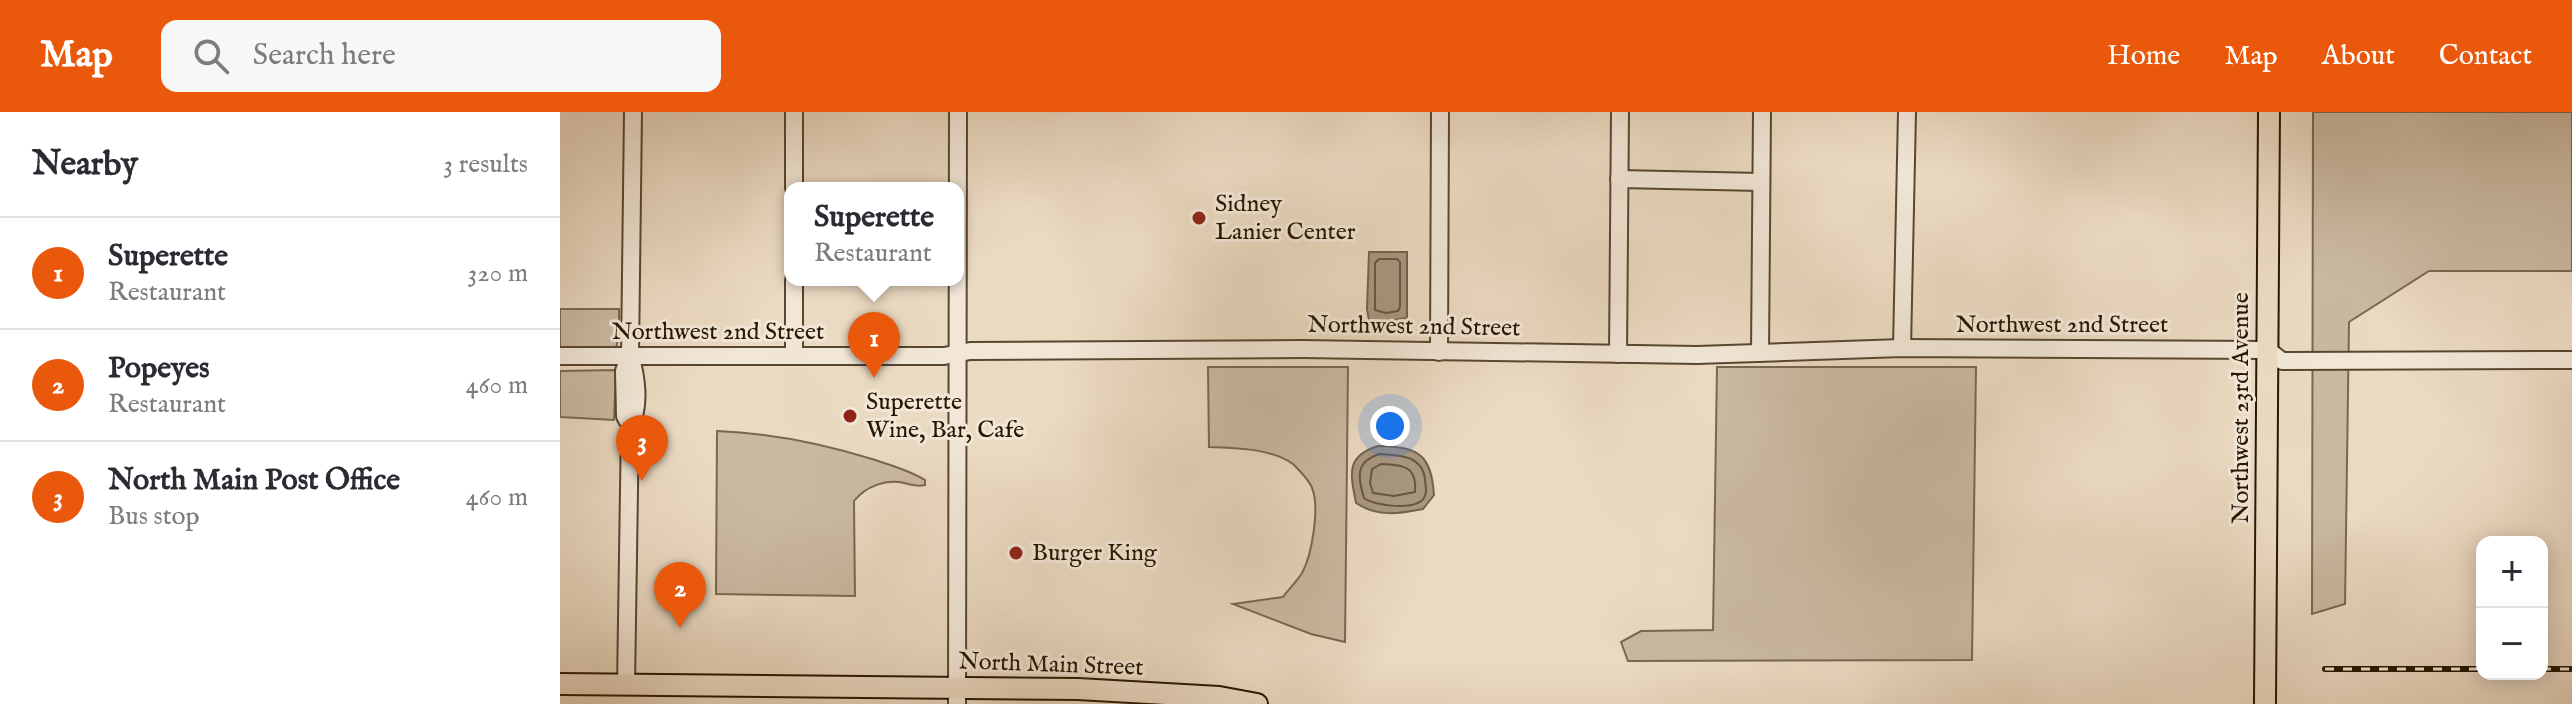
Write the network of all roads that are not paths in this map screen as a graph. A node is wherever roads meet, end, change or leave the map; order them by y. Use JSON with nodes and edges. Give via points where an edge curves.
{"nodes":[{"id":1,"x":633,"y":112,"type":"edge"},
{"id":2,"x":794,"y":112,"type":"edge"},
{"id":3,"x":958,"y":112,"type":"edge"},
{"id":4,"x":1440,"y":112,"type":"edge"},
{"id":5,"x":1620,"y":112,"type":"edge"},
{"id":6,"x":1762,"y":112,"type":"edge"},
{"id":7,"x":1907,"y":112,"type":"edge"},
{"id":8,"x":2269,"y":112,"type":"edge"},
{"id":9,"x":1619,"y":179,"type":"junction"},
{"id":10,"x":794,"y":182,"type":"edge"},
{"id":11,"x":958,"y":182,"type":"edge"},
{"id":12,"x":1761,"y":182,"type":"junction"},
{"id":13,"x":794,"y":286,"type":"edge"},
{"id":14,"x":959,"y":286,"type":"edge"},
{"id":15,"x":1902,"y":348,"type":"junction"},
{"id":16,"x":2268,"y":350,"type":"junction"},
{"id":17,"x":1439,"y":352,"type":"junction"},
{"id":18,"x":959,"y":353,"type":"junction"},
{"id":19,"x":1760,"y":353,"type":"junction"},
{"id":20,"x":1618,"y":354,"type":"junction"},
{"id":21,"x":630,"y":355,"type":"junction"},
{"id":22,"x":794,"y":355,"type":"junction"},
{"id":23,"x":560,"y":356,"type":"edge"},
{"id":24,"x":2572,"y":360,"type":"edge"},
{"id":25,"x":560,"y":684,"type":"edge"},
{"id":26,"x":626,"y":685,"type":"junction"},
{"id":27,"x":958,"y":696,"type":"edge"},
{"id":28,"x":1257,"y":704,"type":"edge"},
{"id":29,"x":2265,"y":704,"type":"edge"}],
"edges":[{"from":1,"to":21,"type":"street"},
{"from":2,"to":10,"type":"street"},
{"from":3,"to":11,"type":"street"},
{"from":4,"to":17,"type":"street"},
{"from":5,"to":9,"type":"street"},
{"from":6,"to":12,"type":"street"},
{"from":7,"to":15,"type":"street"},
{"from":8,"to":16,"type":"main road","name":"Northwest 23rd Avenue"},
{"from":9,"to":12,"type":"street"},
{"from":9,"to":20,"type":"street"},
{"from":12,"to":19,"type":"street"},
{"from":13,"to":22,"type":"street"},
{"from":14,"to":18,"type":"street"},
{"from":15,"to":16,"type":"street","name":"Northwest 2nd Street"},
{"from":15,"to":19,"type":"street","name":"Northwest 2nd Street"},
{"from":16,"to":24,"type":"street","name":"Northwest 2nd Street","via":[[2282,361]]},
{"from":16,"to":29,"type":"main road","name":"Northwest 23rd Avenue"},
{"from":17,"to":18,"type":"street","name":"Northwest 2nd Street"},
{"from":17,"to":20,"type":"street","name":"Northwest 2nd Street"},
{"from":18,"to":22,"type":"street","name":"Northwest 2nd Street"},
{"from":18,"to":27,"type":"street"},
{"from":19,"to":20,"type":"street","name":"Northwest 2nd Street"},
{"from":21,"to":22,"type":"street","name":"Northwest 2nd Street"},
{"from":21,"to":23,"type":"street","name":"Northwest 2nd Street"},
{"from":21,"to":26,"type":"street","via":[[635,416],[630,425]]},
{"from":25,"to":26,"type":"main road","name":"North Main Street"},
{"from":26,"to":27,"type":"main road","name":"North Main Street","via":[[843,687]]},
{"from":27,"to":28,"type":"main road","name":"North Main Street","via":[[1078,689]]}]}
